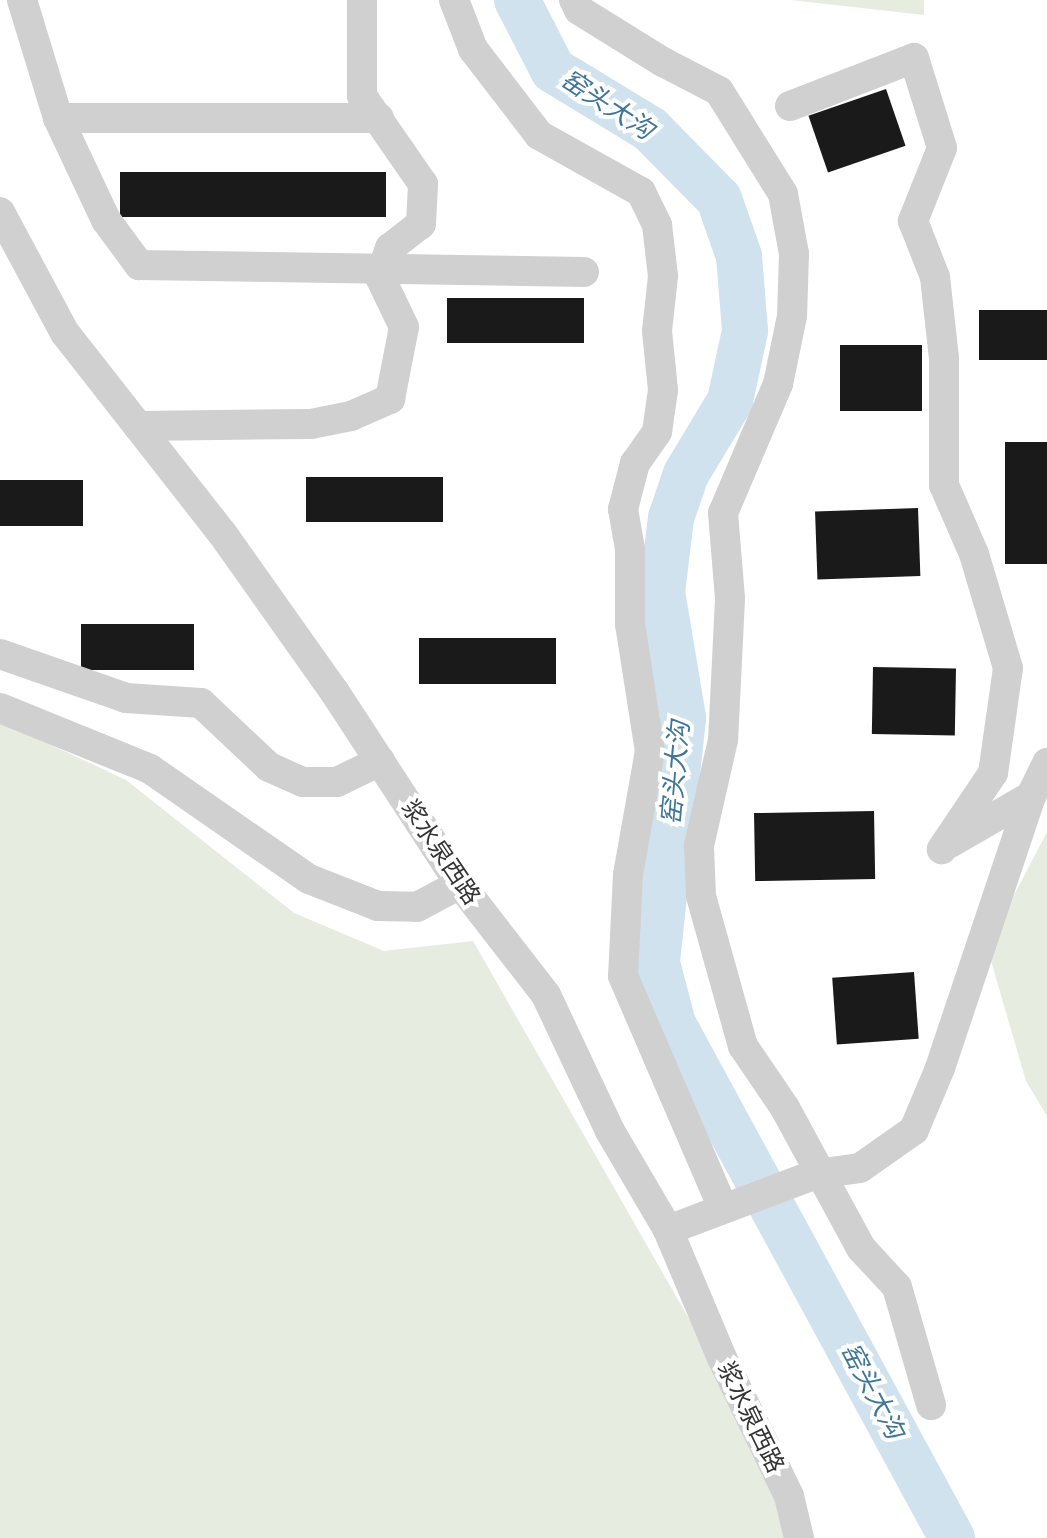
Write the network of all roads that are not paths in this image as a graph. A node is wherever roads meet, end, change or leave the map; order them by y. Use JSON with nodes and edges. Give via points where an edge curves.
{"nodes":[{"id":1,"x":22,"y":0,"type":"edge"},
{"id":2,"x":362,"y":0,"type":"edge"},
{"id":3,"x":454,"y":0,"type":"edge"},
{"id":4,"x":574,"y":0,"type":"edge"},
{"id":5,"x":790,"y":106,"type":"dead end"},
{"id":6,"x":58,"y":118,"type":"junction"},
{"id":7,"x":379,"y":118,"type":"junction"},
{"id":8,"x":0,"y":212,"type":"edge"},
{"id":9,"x":383,"y":267,"type":"junction"},
{"id":10,"x":584,"y":272,"type":"dead end"},
{"id":11,"x":138,"y":426,"type":"junction"},
{"id":12,"x":0,"y":654,"type":"edge"},
{"id":13,"x":0,"y":708,"type":"edge"},
{"id":14,"x":380,"y":761,"type":"junction"},
{"id":15,"x":1047,"y":763,"type":"edge"},
{"id":16,"x":1031,"y":796,"type":"junction"},
{"id":17,"x":460,"y":884,"type":"junction"},
{"id":18,"x":816,"y":1174,"type":"junction"},
{"id":19,"x":723,"y":1208,"type":"junction"},
{"id":20,"x":668,"y":1230,"type":"junction"},
{"id":21,"x":931,"y":1405,"type":"dead end"},
{"id":22,"x":799,"y":1538,"type":"edge"}],
"edges":[{"from":1,"to":6,"type":"street"},
{"from":2,"to":7,"type":"street","via":[[362,96]]},
{"from":3,"to":19,"type":"street","via":[[473,49],[539,135],[641,192],[657,225],[663,276],[657,331],[663,390],[657,432],[635,463],[623,509],[630,549],[630,624],[650,751],[628,875],[623,976]]},
{"from":4,"to":18,"type":"street","via":[[579,10],[719,91],[783,194],[794,254],[792,316],[778,384],[723,513],[730,599],[723,740],[699,846],[701,896],[743,1046],[785,1108]]},
{"from":5,"to":16,"type":"street","via":[[914,58],[942,148],[913,221],[935,277],[944,358],[944,485],[974,554],[1008,668],[993,773],[942,849]]},
{"from":6,"to":7,"type":"street"},
{"from":6,"to":9,"type":"street","via":[[106,220],[139,265]]},
{"from":7,"to":9,"type":"street","via":[[423,184],[421,224],[390,248]]},
{"from":8,"to":11,"type":"street","name":"浆水泉西路","via":[[65,333]]},
{"from":9,"to":10,"type":"street"},
{"from":9,"to":11,"type":"street","via":[[380,277],[404,327],[390,399],[351,416],[311,424]]},
{"from":11,"to":14,"type":"street","name":"浆水泉西路","via":[[222,533]]},
{"from":12,"to":14,"type":"street","via":[[126,698],[201,703],[259,760],[303,782],[337,782]]},
{"from":13,"to":17,"type":"street","via":[[150,769],[309,879],[378,906],[417,907]]},
{"from":14,"to":17,"type":"street","name":"浆水泉西路"},
{"from":15,"to":16,"type":"street"},
{"from":16,"to":18,"type":"street","via":[[914,1130],[860,1168]]},
{"from":17,"to":20,"type":"street","name":"浆水泉西路","via":[[546,995],[610,1131]]},
{"from":18,"to":19,"type":"street"},
{"from":18,"to":21,"type":"street","via":[[861,1248],[897,1287]]},
{"from":19,"to":20,"type":"street"},
{"from":20,"to":22,"type":"street","name":"浆水泉西路","via":[[789,1496]]}]}
